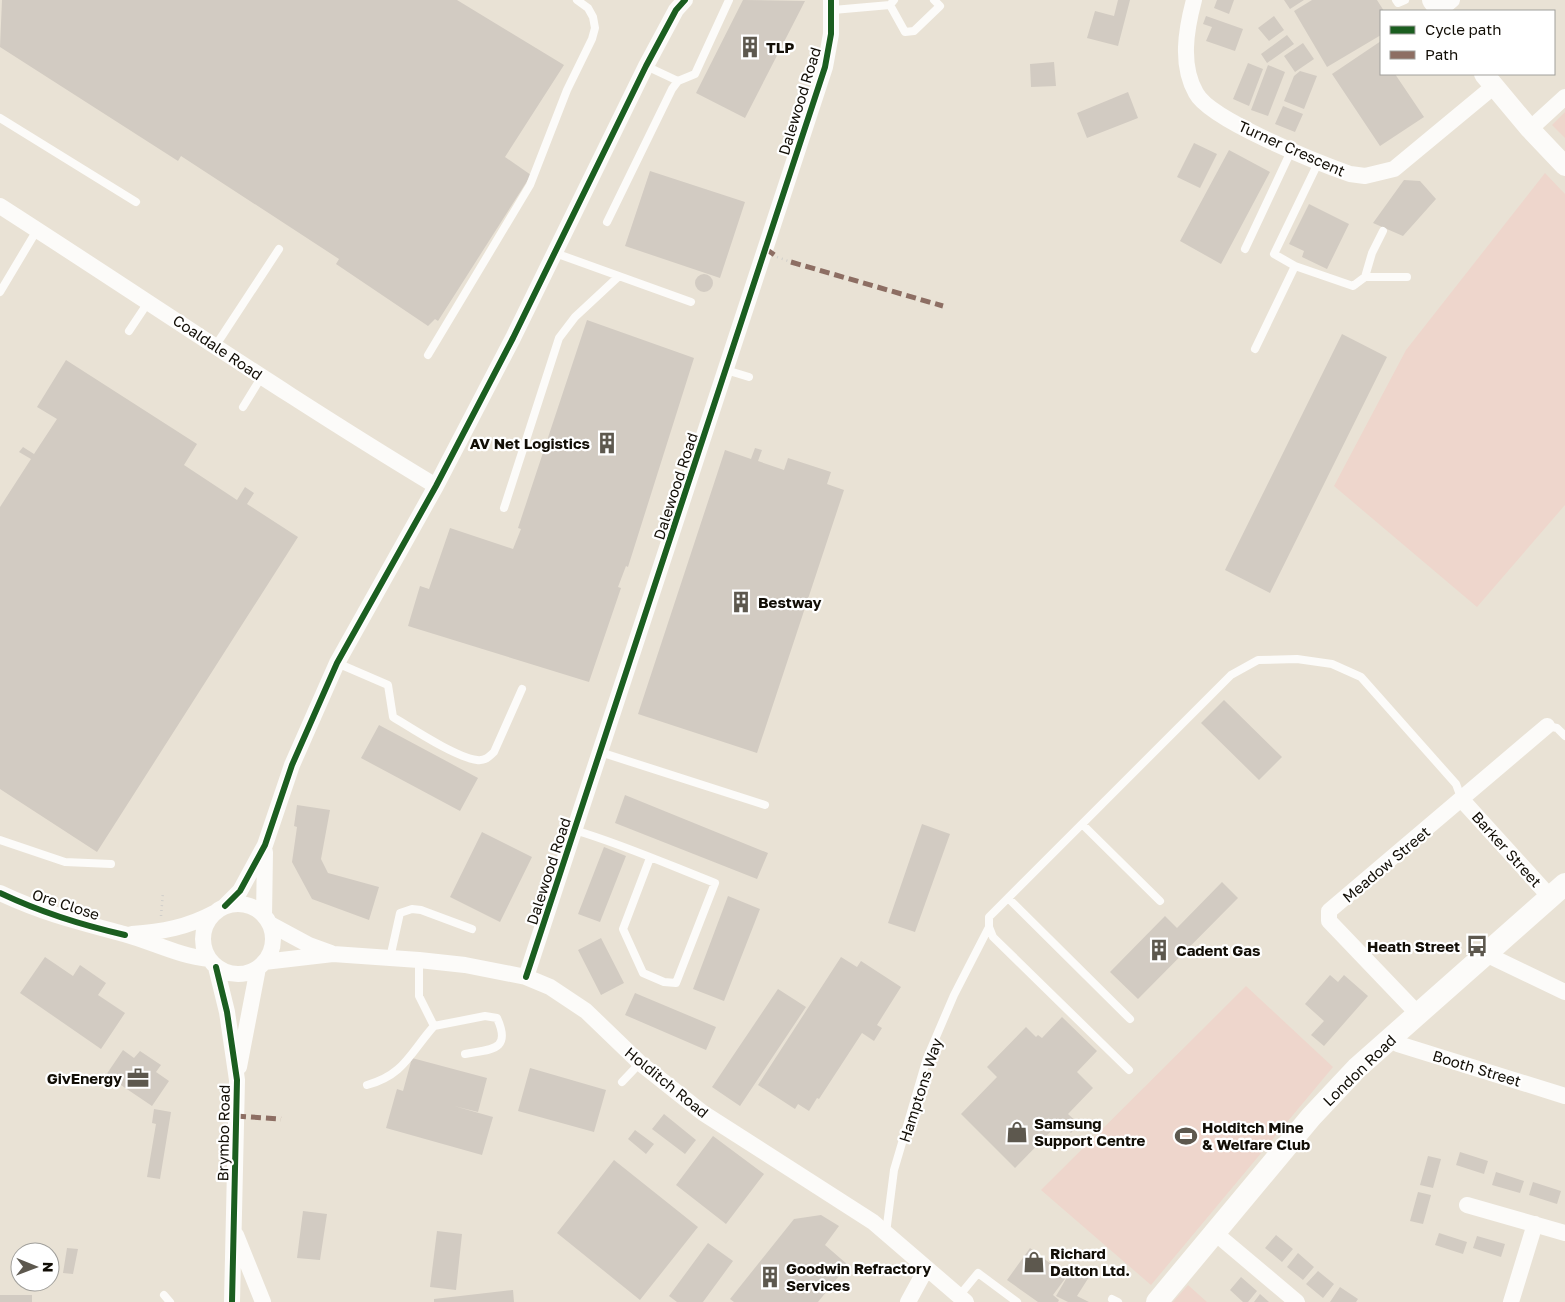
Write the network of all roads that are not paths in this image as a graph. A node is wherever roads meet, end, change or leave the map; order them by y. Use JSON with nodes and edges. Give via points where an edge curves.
{"nodes":[{"id":1,"x":577,"y":0,"type":"edge"},
{"id":2,"x":684,"y":0,"type":"edge"},
{"id":3,"x":729,"y":0,"type":"edge"},
{"id":4,"x":934,"y":0,"type":"edge"},
{"id":5,"x":1194,"y":0,"type":"edge"},
{"id":6,"x":1396,"y":0,"type":"edge"},
{"id":7,"x":1405,"y":0,"type":"edge"},
{"id":8,"x":1452,"y":0,"type":"edge"},
{"id":9,"x":892,"y":2,"type":"edge"},
{"id":10,"x":832,"y":5,"type":"edge"},
{"id":11,"x":1440,"y":10,"type":"edge"},
{"id":12,"x":646,"y":66,"type":"junction"},
{"id":13,"x":1489,"y":80,"type":"edge"},
{"id":14,"x":678,"y":81,"type":"junction"},
{"id":15,"x":1565,"y":97,"type":"edge"},
{"id":16,"x":0,"y":118,"type":"edge"},
{"id":17,"x":1530,"y":129,"type":"junction"},
{"id":18,"x":1292,"y":149,"type":"junction"},
{"id":19,"x":1319,"y":161,"type":"junction"},
{"id":20,"x":1565,"y":166,"type":"edge"},
{"id":21,"x":136,"y":202,"type":"dead end"},
{"id":22,"x":0,"y":206,"type":"edge"},
{"id":23,"x":607,"y":222,"type":"dead end"},
{"id":24,"x":37,"y":230,"type":"junction"},
{"id":25,"x":1383,"y":230,"type":"dead end"},
{"id":26,"x":279,"y":249,"type":"dead end"},
{"id":27,"x":1245,"y":249,"type":"dead end"},
{"id":28,"x":555,"y":253,"type":"junction"},
{"id":29,"x":1295,"y":266,"type":"junction"},
{"id":30,"x":618,"y":277,"type":"junction"},
{"id":31,"x":1365,"y":277,"type":"junction"},
{"id":32,"x":1407,"y":277,"type":"dead end"},
{"id":33,"x":0,"y":292,"type":"edge"},
{"id":34,"x":149,"y":301,"type":"junction"},
{"id":35,"x":691,"y":302,"type":"dead end"},
{"id":36,"x":129,"y":331,"type":"dead end"},
{"id":37,"x":216,"y":345,"type":"junction"},
{"id":38,"x":1255,"y":349,"type":"dead end"},
{"id":39,"x":428,"y":355,"type":"dead end"},
{"id":40,"x":726,"y":370,"type":"junction"},
{"id":41,"x":262,"y":376,"type":"junction"},
{"id":42,"x":749,"y":377,"type":"dead end"},
{"id":43,"x":243,"y":407,"type":"dead end"},
{"id":44,"x":436,"y":486,"type":"junction"},
{"id":45,"x":504,"y":508,"type":"dead end"},
{"id":46,"x":337,"y":663,"type":"junction"},
{"id":47,"x":522,"y":689,"type":"dead end"},
{"id":48,"x":1547,"y":726,"type":"joint"},
{"id":49,"x":1565,"y":736,"type":"edge"},
{"id":50,"x":600,"y":752,"type":"junction"},
{"id":51,"x":1462,"y":800,"type":"junction"},
{"id":52,"x":765,"y":805,"type":"dead end"},
{"id":53,"x":1082,"y":824,"type":"junction"},
{"id":54,"x":574,"y":830,"type":"junction"},
{"id":55,"x":0,"y":840,"type":"edge"},
{"id":56,"x":265,"y":845,"type":"junction"},
{"id":57,"x":650,"y":858,"type":"junction"},
{"id":58,"x":111,"y":864,"type":"dead end"},
{"id":59,"x":1558,"y":891,"type":"edge"},
{"id":60,"x":0,"y":892,"type":"edge"},
{"id":61,"x":1008,"y":898,"type":"junction"},
{"id":62,"x":1160,"y":901,"type":"dead end"},
{"id":63,"x":221,"y":909,"type":"junction"},
{"id":64,"x":267,"y":920,"type":"junction"},
{"id":65,"x":989,"y":927,"type":"junction"},
{"id":66,"x":472,"y":929,"type":"dead end"},
{"id":67,"x":125,"y":935,"type":"junction"},
{"id":68,"x":1488,"y":951,"type":"junction"},
{"id":69,"x":333,"y":954,"type":"junction"},
{"id":70,"x":390,"y":958,"type":"junction"},
{"id":71,"x":419,"y":960,"type":"junction"},
{"id":72,"x":212,"y":963,"type":"junction"},
{"id":73,"x":261,"y":965,"type":"junction"},
{"id":74,"x":526,"y":977,"type":"junction"},
{"id":75,"x":1565,"y":992,"type":"edge"},
{"id":76,"x":1418,"y":1014,"type":"junction"},
{"id":77,"x":1130,"y":1019,"type":"dead end"},
{"id":78,"x":434,"y":1026,"type":"junction"},
{"id":79,"x":1392,"y":1037,"type":"junction"},
{"id":80,"x":465,"y":1054,"type":"dead end"},
{"id":81,"x":640,"y":1063,"type":"junction"},
{"id":82,"x":1129,"y":1070,"type":"dead end"},
{"id":83,"x":237,"y":1080,"type":"junction"},
{"id":84,"x":622,"y":1082,"type":"dead end"},
{"id":85,"x":367,"y":1085,"type":"dead end"},
{"id":86,"x":1565,"y":1096,"type":"edge"},
{"id":87,"x":1467,"y":1205,"type":"dead end"},
{"id":88,"x":1535,"y":1224,"type":"junction"},
{"id":89,"x":234,"y":1231,"type":"junction"},
{"id":90,"x":886,"y":1233,"type":"junction"},
{"id":91,"x":1215,"y":1233,"type":"junction"},
{"id":92,"x":1565,"y":1233,"type":"edge"},
{"id":93,"x":926,"y":1268,"type":"junction"},
{"id":94,"x":164,"y":1295,"type":"dead end"},
{"id":95,"x":963,"y":1299,"type":"edge"},
{"id":96,"x":170,"y":1302,"type":"edge"},
{"id":97,"x":232,"y":1302,"type":"edge"},
{"id":98,"x":263,"y":1302,"type":"edge"},
{"id":99,"x":908,"y":1302,"type":"edge"},
{"id":100,"x":1017,"y":1302,"type":"edge"},
{"id":101,"x":1157,"y":1302,"type":"edge"},
{"id":102,"x":1297,"y":1302,"type":"edge"},
{"id":103,"x":1511,"y":1302,"type":"edge"}],
"edges":[{"from":1,"to":39,"type":"lane","via":[[588,8],[593,17],[592,39],[567,90],[530,185]]},
{"from":2,"to":12,"type":"street"},
{"from":3,"to":14,"type":"lane","via":[[695,74]]},
{"from":4,"to":9,"type":"lane","via":[[940,6],[914,31],[905,32]]},
{"from":5,"to":18,"type":"street","name":"Turner Crescent","via":[[1186,42],[1186,66],[1196,94],[1216,113]]},
{"from":6,"to":7,"type":"lane","via":[[1398,3]]},
{"from":8,"to":11,"type":"street"},
{"from":9,"to":10,"type":"lane","via":[[856,10]]},
{"from":10,"to":40,"type":"street","name":"Dalewood Road","via":[[825,67]]},
{"from":12,"to":14,"type":"lane"},
{"from":12,"to":28,"type":"street"},
{"from":13,"to":17,"type":"street"},
{"from":13,"to":19,"type":"street","name":"Turner Crescent","via":[[1394,169],[1365,176],[1350,174]]},
{"from":14,"to":23,"type":"lane"},
{"from":15,"to":17,"type":"street"},
{"from":16,"to":21,"type":"lane"},
{"from":17,"to":20,"type":"street"},
{"from":18,"to":19,"type":"street","name":"Turner Crescent"},
{"from":18,"to":27,"type":"lane"},
{"from":19,"to":29,"type":"lane","via":[[1274,254]]},
{"from":22,"to":24,"type":"street","name":"Coaldale Road"},
{"from":24,"to":33,"type":"lane"},
{"from":24,"to":34,"type":"street","name":"Coaldale Road"},
{"from":25,"to":31,"type":"lane"},
{"from":26,"to":37,"type":"lane"},
{"from":28,"to":30,"type":"lane"},
{"from":28,"to":44,"type":"street"},
{"from":29,"to":31,"type":"lane","via":[[1353,286]]},
{"from":29,"to":38,"type":"lane"},
{"from":30,"to":35,"type":"lane"},
{"from":30,"to":45,"type":"lane","via":[[575,317],[560,338]]},
{"from":31,"to":32,"type":"lane"},
{"from":34,"to":36,"type":"lane"},
{"from":34,"to":37,"type":"street","name":"Coaldale Road"},
{"from":37,"to":41,"type":"street","name":"Coaldale Road"},
{"from":40,"to":42,"type":"lane"},
{"from":40,"to":50,"type":"street","name":"Dalewood Road"},
{"from":41,"to":43,"type":"lane"},
{"from":41,"to":44,"type":"street","name":"Coaldale Road","via":[[324,419]]},
{"from":44,"to":46,"type":"street"},
{"from":46,"to":47,"type":"lane","via":[[388,685],[393,717],[478,760],[486,759],[494,752]]},
{"from":46,"to":56,"type":"street","via":[[292,765]]},
{"from":48,"to":49,"type":"lane","via":[[1557,728]]},
{"from":48,"to":51,"type":"street","name":"Meadow Street"},
{"from":50,"to":52,"type":"lane"},
{"from":50,"to":54,"type":"street","name":"Dalewood Road"},
{"from":51,"to":53,"type":"lane","name":"Hamptons Way","via":[[1456,784],[1361,678],[1332,664],[1297,659],[1258,660],[1231,675]]},
{"from":51,"to":59,"type":"street","name":"Barker Street"},
{"from":51,"to":76,"type":"street","name":"Meadow Street","via":[[1330,911],[1329,921]]},
{"from":53,"to":61,"type":"lane","name":"Hamptons Way"},
{"from":53,"to":62,"type":"lane"},
{"from":54,"to":57,"type":"lane"},
{"from":54,"to":74,"type":"street","name":"Dalewood Road"},
{"from":55,"to":58,"type":"lane","via":[[65,862]]},
{"from":56,"to":63,"type":"street","via":[[240,890]]},
{"from":56,"to":64,"type":"street"},
{"from":57,"to":57,"type":"lane","via":[[715,883],[676,983],[664,982],[643,973],[623,929]]},
{"from":59,"to":68,"type":"main road","name":"London Road"},
{"from":60,"to":67,"type":"street","name":"Ore Close","via":[[30,907]]},
{"from":61,"to":65,"type":"lane","name":"Hamptons Way","via":[[989,917]]},
{"from":61,"to":77,"type":"lane"},
{"from":63,"to":64,"type":"street","via":[[245,904]]},
{"from":63,"to":67,"type":"street","name":"Ore Close","via":[[197,923],[160,932]]},
{"from":63,"to":72,"type":"street","via":[[209,919],[203,932],[203,944]]},
{"from":64,"to":69,"type":"street","name":"Holditch Road","via":[[309,945]]},
{"from":64,"to":73,"type":"street","via":[[273,942],[270,954]]},
{"from":65,"to":82,"type":"lane","via":[[993,937]]},
{"from":65,"to":90,"type":"lane","name":"Hamptons Way","via":[[954,995],[927,1058],[894,1170]]},
{"from":66,"to":70,"type":"lane","via":[[421,910],[400,913]]},
{"from":67,"to":72,"type":"street","name":"Ore Close"},
{"from":68,"to":75,"type":"street","via":[[1494,958]]},
{"from":68,"to":76,"type":"main road","name":"London Road"},
{"from":69,"to":70,"type":"street","name":"Holditch Road"},
{"from":69,"to":73,"type":"street","name":"Holditch Road"},
{"from":70,"to":71,"type":"street","name":"Holditch Road"},
{"from":71,"to":74,"type":"street","name":"Holditch Road"},
{"from":71,"to":78,"type":"lane","via":[[419,996]]},
{"from":72,"to":73,"type":"street","via":[[235,974],[244,974]]},
{"from":72,"to":83,"type":"street","name":"Brymbo Road","via":[[227,1012]]},
{"from":73,"to":83,"type":"street","name":"Brymbo Road"},
{"from":74,"to":81,"type":"street","name":"Holditch Road","via":[[550,987],[586,1011]]},
{"from":76,"to":79,"type":"main road","name":"London Road"},
{"from":78,"to":80,"type":"lane","via":[[485,1016],[497,1018],[503,1038],[501,1044],[496,1048]]},
{"from":78,"to":85,"type":"lane","via":[[395,1074]]},
{"from":79,"to":86,"type":"street","name":"Booth Street","via":[[1398,1044]]},
{"from":79,"to":91,"type":"main road","name":"London Road","via":[[1357,1068],[1311,1117]]},
{"from":81,"to":84,"type":"lane"},
{"from":81,"to":90,"type":"street","name":"Holditch Road","via":[[703,1113]]},
{"from":83,"to":89,"type":"street","name":"Brymbo Road"},
{"from":87,"to":88,"type":"street"},
{"from":88,"to":92,"type":"street"},
{"from":88,"to":103,"type":"street"},
{"from":89,"to":97,"type":"street","name":"Brymbo Road"},
{"from":89,"to":98,"type":"street"},
{"from":90,"to":93,"type":"street","name":"Holditch Road"},
{"from":91,"to":101,"type":"main road","name":"London Road"},
{"from":91,"to":102,"type":"street"},
{"from":93,"to":95,"type":"street","name":"Holditch Road"},
{"from":93,"to":99,"type":"street"},
{"from":94,"to":96,"type":"lane"},
{"from":95,"to":100,"type":"lane","via":[[978,1273]]}]}
